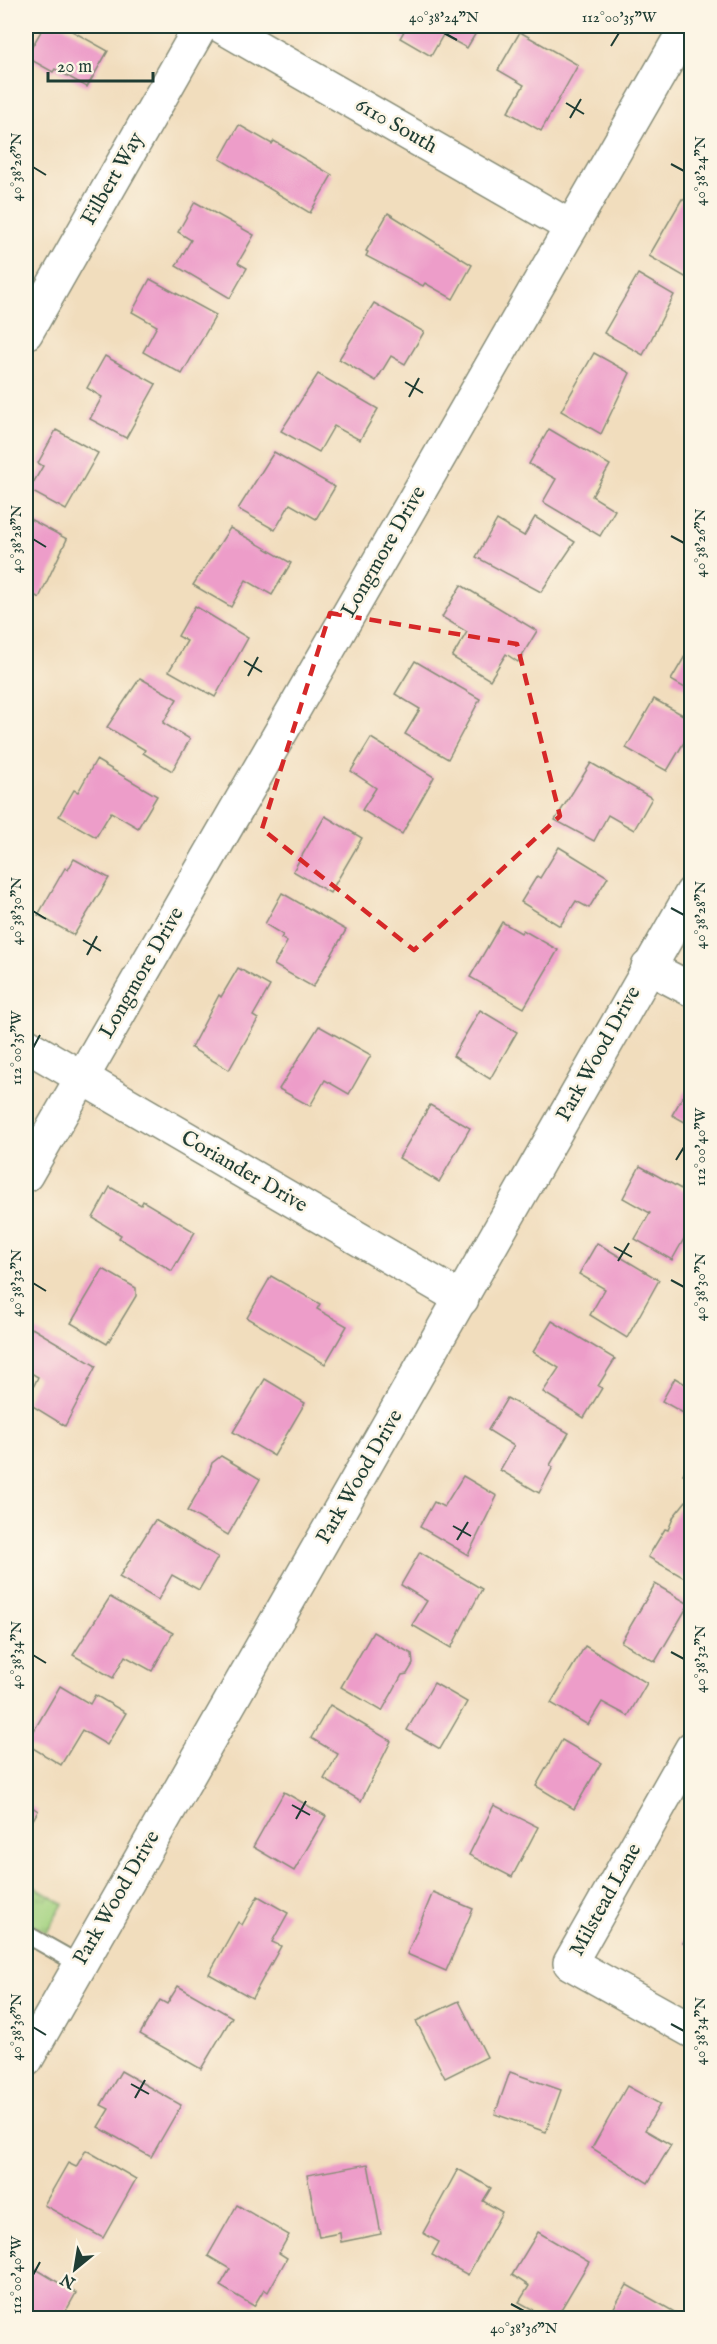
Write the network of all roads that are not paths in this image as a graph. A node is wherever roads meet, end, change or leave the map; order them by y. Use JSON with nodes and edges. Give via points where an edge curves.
{"nodes":[{"id":1,"x":201,"y":26,"type":"edge"},
{"id":2,"x":220,"y":26,"type":"edge"},
{"id":3,"x":687,"y":26,"type":"edge"},
{"id":4,"x":571,"y":227,"type":"junction"},
{"id":5,"x":26,"y":333,"type":"edge"},
{"id":6,"x":692,"y":893,"type":"edge"},
{"id":7,"x":648,"y":967,"type":"junction"},
{"id":8,"x":692,"y":990,"type":"edge"},
{"id":9,"x":26,"y":1045,"type":"edge"},
{"id":10,"x":82,"y":1078,"type":"junction"},
{"id":11,"x":26,"y":1175,"type":"edge"},
{"id":12,"x":462,"y":1299,"type":"junction"},
{"id":13,"x":692,"y":1748,"type":"edge"},
{"id":14,"x":26,"y":1934,"type":"edge"},
{"id":15,"x":79,"y":1964,"type":"junction"},
{"id":16,"x":692,"y":2031,"type":"edge"},
{"id":17,"x":26,"y":2060,"type":"edge"}],
"edges":[{"from":1,"to":5,"type":"street","name":"Filbert Way"},
{"from":2,"to":4,"type":"street","name":"6110 South"},
{"from":3,"to":4,"type":"street","name":"Longmore Drive"},
{"from":4,"to":10,"type":"street","name":"Longmore Drive"},
{"from":6,"to":7,"type":"street","name":"Park Wood Drive"},
{"from":7,"to":8,"type":"street"},
{"from":7,"to":12,"type":"street","name":"Park Wood Drive"},
{"from":9,"to":10,"type":"street","name":"Coriander Drive"},
{"from":10,"to":11,"type":"street","name":"Longmore Drive"},
{"from":10,"to":12,"type":"street","name":"Coriander Drive"},
{"from":12,"to":15,"type":"street","name":"Park Wood Drive"},
{"from":13,"to":16,"type":"street","name":"Milstead Lane","via":[[570,1963]]},
{"from":14,"to":15,"type":"lane"},
{"from":15,"to":17,"type":"street","name":"Park Wood Drive"}]}
